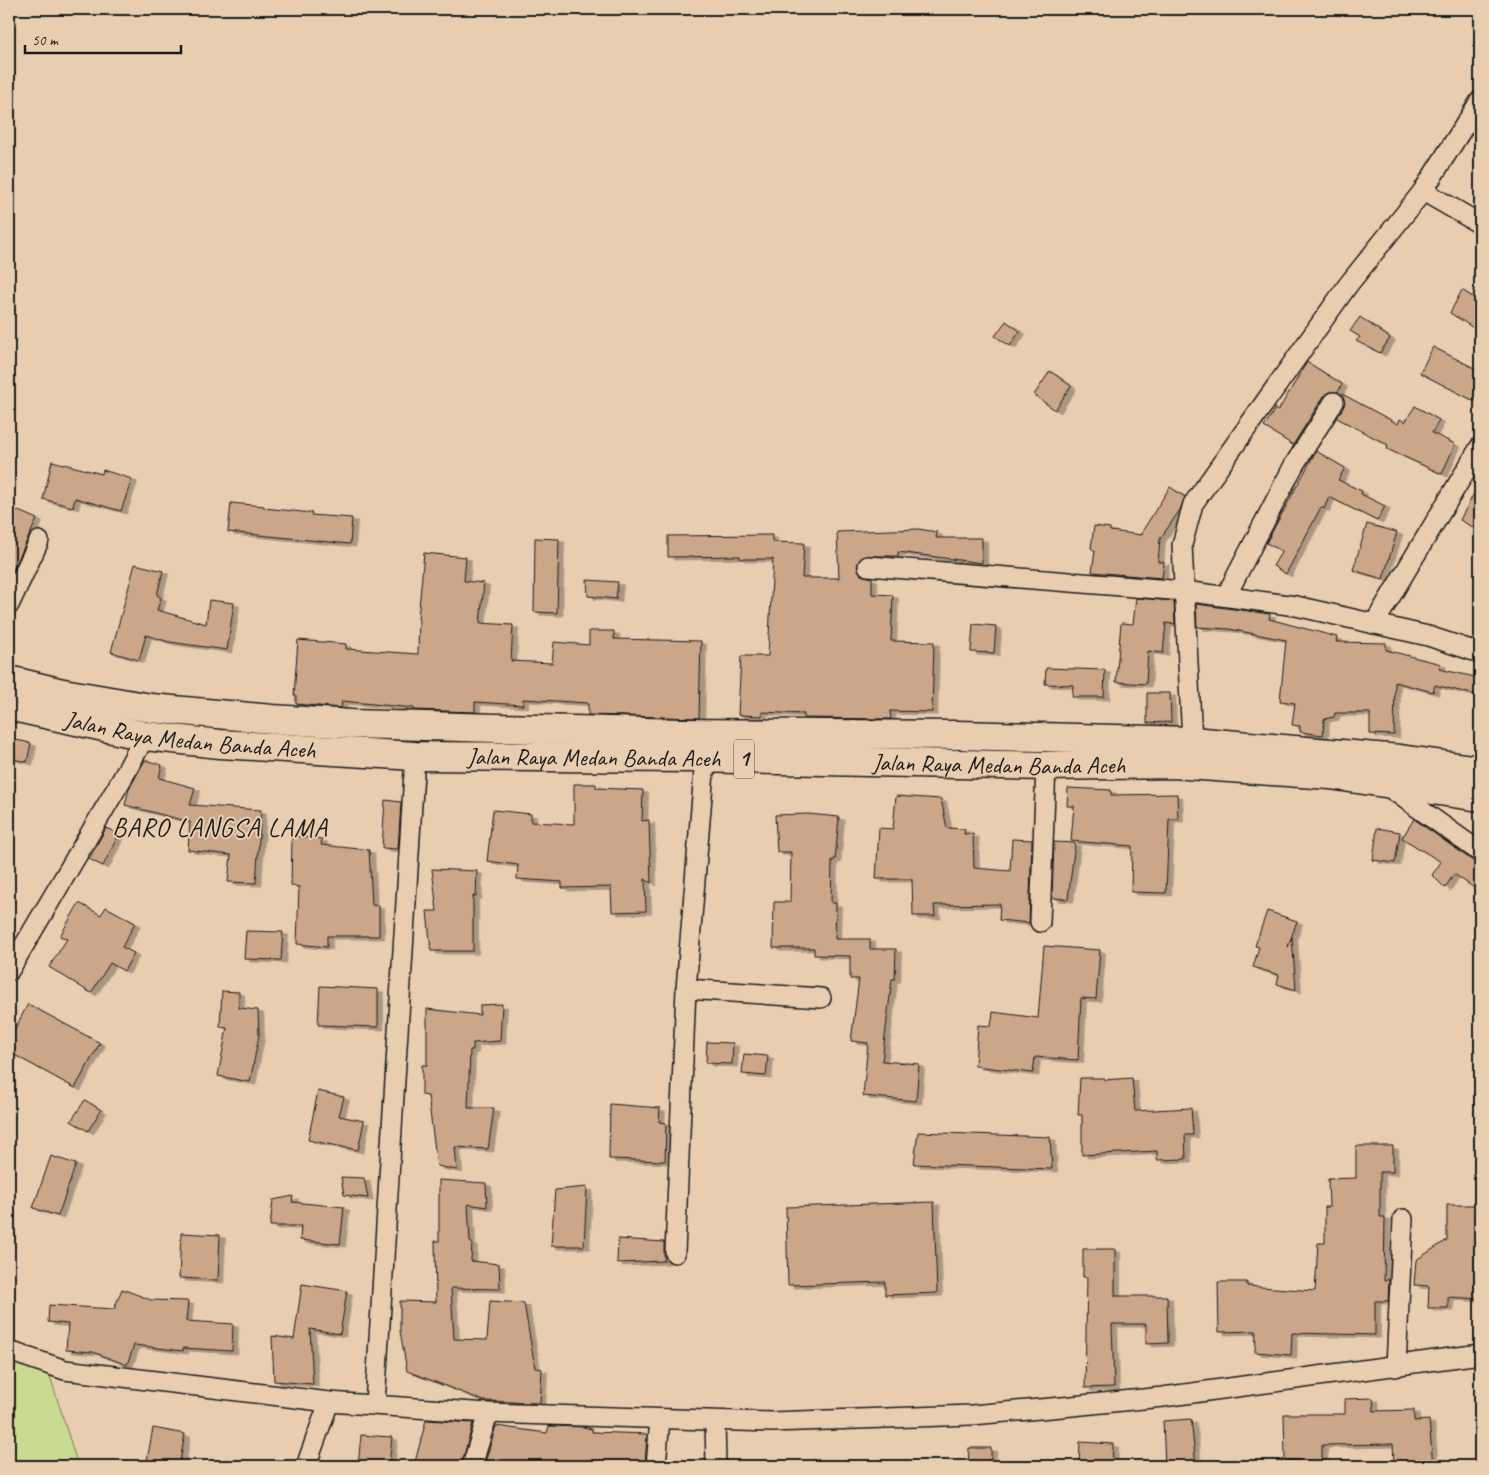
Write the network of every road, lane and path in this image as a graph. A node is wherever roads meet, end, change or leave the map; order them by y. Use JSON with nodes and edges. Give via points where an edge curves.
{"nodes":[{"id":1,"x":1480,"y":101,"type":"edge"},
{"id":2,"x":1423,"y":191,"type":"junction"},
{"id":3,"x":1480,"y":224,"type":"edge"},
{"id":4,"x":1334,"y":402,"type":"dead end"},
{"id":5,"x":1480,"y":447,"type":"edge"},
{"id":6,"x":39,"y":541,"type":"dead end"},
{"id":7,"x":868,"y":566,"type":"dead end"},
{"id":8,"x":1184,"y":591,"type":"junction"},
{"id":9,"x":1226,"y":596,"type":"junction"},
{"id":10,"x":9,"y":605,"type":"edge"},
{"id":11,"x":1374,"y":624,"type":"junction"},
{"id":12,"x":1480,"y":653,"type":"edge"},
{"id":13,"x":9,"y":680,"type":"edge"},
{"id":14,"x":9,"y":706,"type":"edge"},
{"id":15,"x":352,"y":724,"type":"junction"},
{"id":16,"x":145,"y":736,"type":"junction"},
{"id":17,"x":1192,"y":741,"type":"junction"},
{"id":18,"x":706,"y":746,"type":"junction"},
{"id":19,"x":349,"y":752,"type":"junction"},
{"id":20,"x":415,"y":756,"type":"junction"},
{"id":21,"x":1304,"y":762,"type":"junction"},
{"id":22,"x":1046,"y":766,"type":"junction"},
{"id":23,"x":1480,"y":770,"type":"edge"},
{"id":24,"x":1384,"y":784,"type":"junction"},
{"id":25,"x":1480,"y":797,"type":"edge"},
{"id":26,"x":1480,"y":852,"type":"edge"},
{"id":27,"x":1040,"y":922,"type":"dead end"},
{"id":28,"x":9,"y":971,"type":"edge"},
{"id":29,"x":686,"y":989,"type":"junction"},
{"id":30,"x":821,"y":998,"type":"dead end"},
{"id":31,"x":1403,"y":1219,"type":"dead end"},
{"id":32,"x":675,"y":1253,"type":"dead end"},
{"id":33,"x":9,"y":1352,"type":"edge"},
{"id":34,"x":1480,"y":1354,"type":"edge"},
{"id":35,"x":1396,"y":1367,"type":"junction"},
{"id":36,"x":329,"y":1402,"type":"junction"},
{"id":37,"x":375,"y":1404,"type":"junction"},
{"id":38,"x":488,"y":1413,"type":"junction"},
{"id":39,"x":660,"y":1419,"type":"junction"},
{"id":40,"x":715,"y":1421,"type":"junction"},
{"id":41,"x":306,"y":1466,"type":"edge"},
{"id":42,"x":472,"y":1466,"type":"edge"},
{"id":43,"x":656,"y":1466,"type":"edge"},
{"id":44,"x":716,"y":1466,"type":"edge"}],
"edges":[{"from":1,"to":2,"type":"street"},
{"from":2,"to":3,"type":"street"},
{"from":2,"to":8,"type":"street","via":[[1348,286],[1193,504],[1182,545]]},
{"from":4,"to":9,"type":"street","via":[[1294,465]]},
{"from":5,"to":11,"type":"street"},
{"from":6,"to":10,"type":"street"},
{"from":7,"to":8,"type":"street"},
{"from":8,"to":9,"type":"street"},
{"from":8,"to":17,"type":"street"},
{"from":9,"to":11,"type":"street","via":[[1296,606]]},
{"from":11,"to":12,"type":"street","via":[[1428,636]]},
{"from":13,"to":15,"type":"highway","name":"Jalan Raya Medan Banda Aceh","number":"1","via":[[62,693],[151,708]]},
{"from":14,"to":16,"type":"highway","name":"Jalan Raya Medan Banda Aceh","number":"1"},
{"from":15,"to":18,"type":"highway","name":"Jalan Raya Medan Banda Aceh","number":"1"},
{"from":15,"to":19,"type":"highway"},
{"from":16,"to":19,"type":"highway","name":"Jalan Raya Medan Banda Aceh","number":"1"},
{"from":16,"to":28,"type":"street"},
{"from":17,"to":18,"type":"highway","name":"Jalan Raya Medan Banda Aceh","number":"1"},
{"from":17,"to":21,"type":"highway","name":"Jalan Raya Medan Banda Aceh","number":"1"},
{"from":18,"to":20,"type":"highway","name":"Jalan Raya Medan Banda Aceh","number":"1"},
{"from":18,"to":22,"type":"highway","name":"Jalan Raya Medan Banda Aceh","number":"1"},
{"from":18,"to":29,"type":"street"},
{"from":19,"to":20,"type":"highway","name":"Jalan Raya Medan Banda Aceh","number":"1"},
{"from":20,"to":37,"type":"street"},
{"from":21,"to":22,"type":"highway","name":"Jalan Raya Medan Banda Aceh","number":"1"},
{"from":21,"to":23,"type":"highway","name":"Jalan Raya Medan Banda Aceh","number":"1","via":[[1400,759]]},
{"from":21,"to":24,"type":"highway","name":"Jalan Raya Medan Banda Aceh","number":"1"},
{"from":22,"to":27,"type":"street"},
{"from":24,"to":25,"type":"highway","name":"Jalan Raya Medan Banda Aceh","number":"1"},
{"from":24,"to":26,"type":"street"},
{"from":29,"to":30,"type":"street"},
{"from":29,"to":32,"type":"street"},
{"from":31,"to":35,"type":"street"},
{"from":33,"to":36,"type":"street","via":[[65,1370]]},
{"from":34,"to":35,"type":"street"},
{"from":35,"to":40,"type":"street","via":[[1163,1397],[972,1415]]},
{"from":36,"to":37,"type":"street"},
{"from":36,"to":41,"type":"street"},
{"from":37,"to":38,"type":"street"},
{"from":38,"to":39,"type":"street"},
{"from":38,"to":42,"type":"street"},
{"from":39,"to":40,"type":"street"},
{"from":39,"to":43,"type":"street"},
{"from":40,"to":44,"type":"street"}]}
